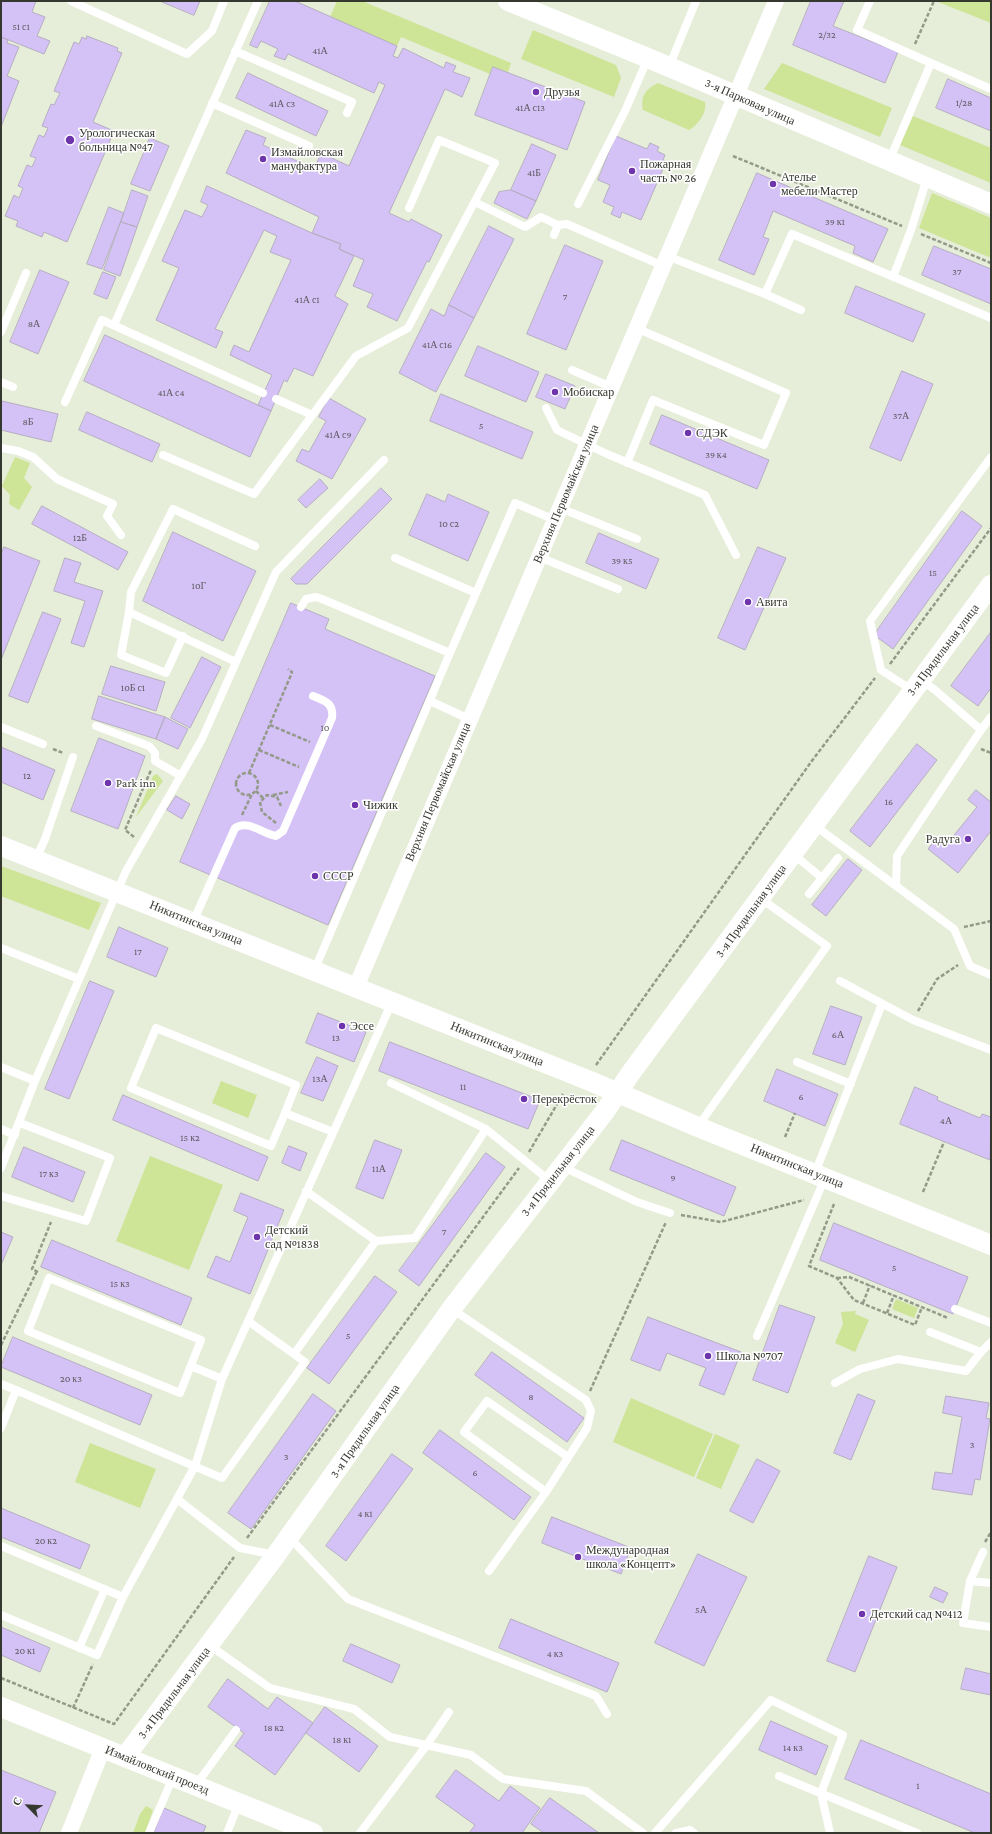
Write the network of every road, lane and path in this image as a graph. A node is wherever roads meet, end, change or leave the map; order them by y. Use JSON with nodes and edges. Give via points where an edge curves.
{"nodes":[{"id":1,"x":71,"y":1,"type":"edge"},
{"id":2,"x":224,"y":1,"type":"edge"},
{"id":3,"x":258,"y":1,"type":"edge"},
{"id":4,"x":508,"y":1,"type":"edge"},
{"id":5,"x":696,"y":1,"type":"edge"},
{"id":6,"x":776,"y":1,"type":"edge"},
{"id":7,"x":870,"y":1,"type":"edge"},
{"id":8,"x":934,"y":1,"type":"edge"},
{"id":9,"x":235,"y":51,"type":"junction"},
{"id":10,"x":912,"y":54,"type":"junction"},
{"id":11,"x":648,"y":58,"type":"junction"},
{"id":12,"x":931,"y":63,"type":"junction"},
{"id":13,"x":668,"y":67,"type":"junction"},
{"id":14,"x":991,"y":89,"type":"edge"},
{"id":15,"x":736,"y":96,"type":"junction"},
{"id":16,"x":212,"y":103,"type":"junction"},
{"id":17,"x":347,"y":113,"type":"dead end"},
{"id":18,"x":309,"y":146,"type":"dead end"},
{"id":19,"x":733,"y":156,"type":"dead end"},
{"id":20,"x":888,"y":162,"type":"junction"},
{"id":21,"x":927,"y":178,"type":"junction"},
{"id":22,"x":475,"y":202,"type":"junction"},
{"id":23,"x":578,"y":204,"type":"dead end"},
{"id":24,"x":991,"y":204,"type":"edge"},
{"id":25,"x":409,"y":208,"type":"dead end"},
{"id":26,"x":558,"y":225,"type":"junction"},
{"id":27,"x":911,"y":230,"type":"junction"},
{"id":28,"x":554,"y":235,"type":"dead end"},
{"id":29,"x":665,"y":261,"type":"junction"},
{"id":30,"x":991,"y":263,"type":"edge"},
{"id":31,"x":26,"y":273,"type":"dead end"},
{"id":32,"x":893,"y":277,"type":"junction"},
{"id":33,"x":765,"y":294,"type":"junction"},
{"id":34,"x":801,"y":310,"type":"dead end"},
{"id":35,"x":991,"y":318,"type":"edge"},
{"id":36,"x":114,"y":326,"type":"junction"},
{"id":37,"x":636,"y":328,"type":"junction"},
{"id":38,"x":1,"y":332,"type":"edge"},
{"id":39,"x":572,"y":370,"type":"dead end"},
{"id":40,"x":1,"y":382,"type":"edge"},
{"id":41,"x":13,"y":387,"type":"dead end"},
{"id":42,"x":611,"y":387,"type":"junction"},
{"id":43,"x":263,"y":393,"type":"dead end"},
{"id":44,"x":276,"y":399,"type":"dead end"},
{"id":45,"x":65,"y":402,"type":"dead end"},
{"id":46,"x":546,"y":408,"type":"dead end"},
{"id":47,"x":312,"y":415,"type":"junction"},
{"id":48,"x":587,"y":445,"type":"junction"},
{"id":49,"x":1,"y":448,"type":"edge"},
{"id":50,"x":163,"y":455,"type":"dead end"},
{"id":51,"x":991,"y":457,"type":"edge"},
{"id":52,"x":384,"y":460,"type":"dead end"},
{"id":53,"x":627,"y":462,"type":"junction"},
{"id":54,"x":558,"y":514,"type":"junction"},
{"id":55,"x":991,"y":528,"type":"edge"},
{"id":56,"x":121,"y":535,"type":"dead end"},
{"id":57,"x":637,"y":539,"type":"dead end"},
{"id":58,"x":255,"y":546,"type":"dead end"},
{"id":59,"x":736,"y":555,"type":"dead end"},
{"id":60,"x":539,"y":557,"type":"junction"},
{"id":61,"x":395,"y":558,"type":"dead end"},
{"id":62,"x":991,"y":585,"type":"edge"},
{"id":63,"x":618,"y":589,"type":"dead end"},
{"id":64,"x":476,"y":593,"type":"junction"},
{"id":65,"x":301,"y":607,"type":"dead end"},
{"id":66,"x":129,"y":612,"type":"junction"},
{"id":67,"x":183,"y":636,"type":"junction"},
{"id":68,"x":450,"y":653,"type":"junction"},
{"id":69,"x":236,"y":662,"type":"junction"},
{"id":70,"x":288,"y":669,"type":"dead end"},
{"id":71,"x":881,"y":670,"type":"junction"},
{"id":72,"x":917,"y":685,"type":"junction"},
{"id":73,"x":313,"y":696,"type":"dead end"},
{"id":74,"x":430,"y":701,"type":"junction"},
{"id":75,"x":991,"y":716,"type":"edge"},
{"id":76,"x":469,"y":718,"type":"junction"},
{"id":77,"x":270,"y":725,"type":"junction"},
{"id":78,"x":1,"y":726,"type":"edge"},
{"id":79,"x":96,"y":726,"type":"dead end"},
{"id":80,"x":981,"y":730,"type":"junction"},
{"id":81,"x":43,"y":744,"type":"joint"},
{"id":82,"x":320,"y":746,"type":"junction"},
{"id":83,"x":259,"y":750,"type":"junction"},
{"id":84,"x":73,"y":757,"type":"joint"},
{"id":85,"x":155,"y":761,"type":"junction"},
{"id":86,"x":309,"y":771,"type":"junction"},
{"id":87,"x":249,"y":773,"type":"junction"},
{"id":88,"x":181,"y":776,"type":"junction"},
{"id":89,"x":256,"y":791,"type":"junction"},
{"id":90,"x":252,"y":794,"type":"junction"},
{"id":91,"x":263,"y":798,"type":"junction"},
{"id":92,"x":814,"y":825,"type":"junction"},
{"id":93,"x":238,"y":826,"type":"junction"},
{"id":94,"x":284,"y":828,"type":"junction"},
{"id":95,"x":143,"y":842,"type":"junction"},
{"id":96,"x":1,"y":846,"type":"edge"},
{"id":97,"x":793,"y":854,"type":"junction"},
{"id":98,"x":838,"y":858,"type":"dead end"},
{"id":99,"x":36,"y":859,"type":"junction"},
{"id":100,"x":822,"y":878,"type":"junction"},
{"id":101,"x":896,"y":886,"type":"junction"},
{"id":102,"x":117,"y":891,"type":"junction"},
{"id":103,"x":809,"y":894,"type":"dead end"},
{"id":104,"x":760,"y":898,"type":"junction"},
{"id":105,"x":991,"y":921,"type":"edge"},
{"id":106,"x":193,"y":922,"type":"junction"},
{"id":107,"x":954,"y":929,"type":"junction"},
{"id":108,"x":1,"y":948,"type":"edge"},
{"id":109,"x":967,"y":959,"type":"junction"},
{"id":110,"x":314,"y":971,"type":"junction"},
{"id":111,"x":991,"y":975,"type":"edge"},
{"id":112,"x":79,"y":978,"type":"junction"},
{"id":113,"x":840,"y":981,"type":"dead end"},
{"id":114,"x":356,"y":987,"type":"junction"},
{"id":115,"x":392,"y":1002,"type":"junction"},
{"id":116,"x":882,"y":1004,"type":"junction"},
{"id":117,"x":913,"y":1020,"type":"junction"},
{"id":118,"x":991,"y":1050,"type":"edge"},
{"id":119,"x":797,"y":1062,"type":"dead end"},
{"id":120,"x":596,"y":1065,"type":"dead end"},
{"id":121,"x":1,"y":1067,"type":"edge"},
{"id":122,"x":35,"y":1081,"type":"junction"},
{"id":123,"x":391,"y":1083,"type":"dead end"},
{"id":124,"x":851,"y":1084,"type":"junction"},
{"id":125,"x":617,"y":1092,"type":"junction"},
{"id":126,"x":563,"y":1094,"type":"dead end"},
{"id":127,"x":285,"y":1113,"type":"junction"},
{"id":128,"x":795,"y":1113,"type":"dead end"},
{"id":129,"x":20,"y":1123,"type":"junction"},
{"id":130,"x":698,"y":1127,"type":"junction"},
{"id":131,"x":1,"y":1129,"type":"edge"},
{"id":132,"x":486,"y":1129,"type":"junction"},
{"id":133,"x":333,"y":1132,"type":"junction"},
{"id":134,"x":15,"y":1135,"type":"junction"},
{"id":135,"x":785,"y":1137,"type":"dead end"},
{"id":136,"x":944,"y":1142,"type":"dead end"},
{"id":137,"x":524,"y":1161,"type":"junction"},
{"id":138,"x":1,"y":1168,"type":"edge"},
{"id":139,"x":556,"y":1174,"type":"junction"},
{"id":140,"x":820,"y":1175,"type":"junction"},
{"id":141,"x":306,"y":1192,"type":"junction"},
{"id":142,"x":923,"y":1192,"type":"dead end"},
{"id":143,"x":1,"y":1196,"type":"edge"},
{"id":144,"x":816,"y":1197,"type":"junction"},
{"id":145,"x":834,"y":1204,"type":"dead end"},
{"id":146,"x":55,"y":1212,"type":"junction"},
{"id":147,"x":670,"y":1213,"type":"junction"},
{"id":148,"x":376,"y":1241,"type":"junction"},
{"id":149,"x":991,"y":1245,"type":"edge"},
{"id":150,"x":37,"y":1272,"type":"junction"},
{"id":151,"x":49,"y":1278,"type":"junction"},
{"id":152,"x":837,"y":1278,"type":"junction"},
{"id":153,"x":870,"y":1286,"type":"junction"},
{"id":154,"x":894,"y":1295,"type":"junction"},
{"id":155,"x":863,"y":1303,"type":"junction"},
{"id":156,"x":922,"y":1307,"type":"junction"},
{"id":157,"x":452,"y":1308,"type":"junction"},
{"id":158,"x":955,"y":1309,"type":"dead end"},
{"id":159,"x":887,"y":1313,"type":"junction"},
{"id":160,"x":951,"y":1319,"type":"dead end"},
{"id":161,"x":248,"y":1321,"type":"junction"},
{"id":162,"x":991,"y":1323,"type":"edge"},
{"id":163,"x":930,"y":1332,"type":"dead end"},
{"id":164,"x":757,"y":1336,"type":"dead end"},
{"id":165,"x":991,"y":1342,"type":"edge"},
{"id":166,"x":1,"y":1345,"type":"edge"},
{"id":167,"x":981,"y":1352,"type":"junction"},
{"id":168,"x":294,"y":1354,"type":"junction"},
{"id":169,"x":190,"y":1366,"type":"junction"},
{"id":170,"x":222,"y":1379,"type":"junction"},
{"id":171,"x":835,"y":1383,"type":"dead end"},
{"id":172,"x":1,"y":1384,"type":"edge"},
{"id":173,"x":16,"y":1390,"type":"junction"},
{"id":174,"x":586,"y":1400,"type":"junction"},
{"id":175,"x":1,"y":1428,"type":"edge"},
{"id":176,"x":568,"y":1457,"type":"junction"},
{"id":177,"x":195,"y":1466,"type":"junction"},
{"id":178,"x":546,"y":1492,"type":"junction"},
{"id":179,"x":177,"y":1499,"type":"junction"},
{"id":180,"x":289,"y":1537,"type":"junction"},
{"id":181,"x":1,"y":1546,"type":"edge"},
{"id":182,"x":240,"y":1548,"type":"junction"},
{"id":183,"x":983,"y":1552,"type":"dead end"},
{"id":184,"x":276,"y":1556,"type":"junction"},
{"id":185,"x":489,"y":1571,"type":"dead end"},
{"id":186,"x":970,"y":1581,"type":"junction"},
{"id":187,"x":991,"y":1583,"type":"edge"},
{"id":188,"x":105,"y":1589,"type":"junction"},
{"id":189,"x":123,"y":1597,"type":"junction"},
{"id":190,"x":1,"y":1615,"type":"edge"},
{"id":191,"x":991,"y":1627,"type":"edge"},
{"id":192,"x":209,"y":1645,"type":"junction"},
{"id":193,"x":79,"y":1648,"type":"junction"},
{"id":194,"x":97,"y":1655,"type":"junction"},
{"id":195,"x":1,"y":1678,"type":"edge"},
{"id":196,"x":1,"y":1707,"type":"edge"},
{"id":197,"x":74,"y":1708,"type":"junction"},
{"id":198,"x":449,"y":1712,"type":"dead end"},
{"id":199,"x":607,"y":1714,"type":"dead end"},
{"id":200,"x":236,"y":1730,"type":"dead end"},
{"id":201,"x":426,"y":1746,"type":"junction"},
{"id":202,"x":103,"y":1748,"type":"junction"},
{"id":203,"x":125,"y":1757,"type":"junction"},
{"id":204,"x":173,"y":1776,"type":"junction"},
{"id":205,"x":779,"y":1776,"type":"dead end"},
{"id":206,"x":196,"y":1786,"type":"junction"},
{"id":207,"x":821,"y":1793,"type":"junction"},
{"id":208,"x":239,"y":1803,"type":"junction"},
{"id":209,"x":69,"y":1833,"type":"edge"},
{"id":210,"x":149,"y":1833,"type":"edge"},
{"id":211,"x":227,"y":1833,"type":"edge"},
{"id":212,"x":313,"y":1833,"type":"edge"},
{"id":213,"x":360,"y":1833,"type":"edge"},
{"id":214,"x":643,"y":1833,"type":"edge"},
{"id":215,"x":655,"y":1833,"type":"edge"},
{"id":216,"x":676,"y":1833,"type":"edge"},
{"id":217,"x":694,"y":1833,"type":"edge"},
{"id":218,"x":830,"y":1833,"type":"edge"},
{"id":219,"x":917,"y":1833,"type":"edge"}],
"edges":[{"from":1,"to":2,"type":"lane","via":[[187,54],[212,30]]},
{"from":3,"to":9,"type":"lane"},
{"from":4,"to":11,"type":"street","name":"3-я Парковая улица"},
{"from":5,"to":13,"type":"lane"},
{"from":6,"to":15,"type":"street","name":"Верхняя Первомайская улица"},
{"from":7,"to":10,"type":"lane","via":[[857,30]]},
{"from":8,"to":10,"type":"path"},
{"from":9,"to":16,"type":"lane"},
{"from":9,"to":17,"type":"lane","via":[[352,102]]},
{"from":10,"to":12,"type":"lane"},
{"from":11,"to":13,"type":"street","name":"3-я Парковая улица"},
{"from":11,"to":23,"type":"lane","via":[[625,111]]},
{"from":12,"to":14,"type":"lane"},
{"from":12,"to":20,"type":"lane"},
{"from":13,"to":15,"type":"street","name":"3-я Парковая улица"},
{"from":15,"to":20,"type":"street","name":"3-я Парковая улица"},
{"from":15,"to":29,"type":"street","name":"Верхняя Первомайская улица"},
{"from":16,"to":18,"type":"lane"},
{"from":16,"to":36,"type":"lane"},
{"from":19,"to":27,"type":"path"},
{"from":20,"to":21,"type":"street","name":"3-я Парковая улица"},
{"from":21,"to":24,"type":"street","name":"3-я Парковая улица"},
{"from":21,"to":27,"type":"lane"},
{"from":22,"to":25,"type":"lane","via":[[496,163],[439,140]]},
{"from":22,"to":26,"type":"lane","via":[[525,227],[541,217]]},
{"from":22,"to":47,"type":"lane","via":[[408,328],[356,356]]},
{"from":26,"to":28,"type":"lane"},
{"from":26,"to":29,"type":"lane","via":[[567,224]]},
{"from":27,"to":30,"type":"path"},
{"from":27,"to":32,"type":"lane"},
{"from":29,"to":33,"type":"lane"},
{"from":29,"to":37,"type":"street","name":"Верхняя Первомайская улица"},
{"from":31,"to":38,"type":"lane"},
{"from":32,"to":33,"type":"lane","via":[[792,234]]},
{"from":32,"to":35,"type":"lane"},
{"from":33,"to":34,"type":"lane"},
{"from":36,"to":43,"type":"lane"},
{"from":36,"to":45,"type":"lane","via":[[102,320]]},
{"from":37,"to":42,"type":"street","name":"Верхняя Первомайская улица"},
{"from":37,"to":53,"type":"lane","via":[[786,393],[764,445],[653,400]]},
{"from":39,"to":42,"type":"lane"},
{"from":40,"to":41,"type":"lane"},
{"from":42,"to":48,"type":"street","name":"Верхняя Первомайская улица"},
{"from":44,"to":47,"type":"lane"},
{"from":46,"to":48,"type":"lane","via":[[557,430]]},
{"from":47,"to":50,"type":"lane","via":[[254,494]]},
{"from":48,"to":53,"type":"lane"},
{"from":48,"to":54,"type":"street","name":"Верхняя Первомайская улица"},
{"from":49,"to":56,"type":"lane","via":[[33,456],[57,479],[113,504],[107,516]]},
{"from":51,"to":71,"type":"lane","via":[[870,621]]},
{"from":52,"to":69,"type":"lane","via":[[276,572]]},
{"from":53,"to":59,"type":"lane","via":[[706,495]]},
{"from":54,"to":57,"type":"lane"},
{"from":54,"to":60,"type":"street","name":"Верхняя Первомайская улица"},
{"from":54,"to":64,"type":"lane","via":[[515,503]]},
{"from":55,"to":71,"type":"path","via":[[892,662]]},
{"from":58,"to":66,"type":"lane","via":[[173,509],[131,592]]},
{"from":60,"to":63,"type":"lane"},
{"from":60,"to":76,"type":"street","name":"Верхняя Первомайская улица"},
{"from":61,"to":64,"type":"lane"},
{"from":62,"to":72,"type":"street","name":"3-я Прядильная улица"},
{"from":64,"to":68,"type":"lane"},
{"from":65,"to":68,"type":"lane","via":[[306,599],[316,597]]},
{"from":66,"to":67,"type":"lane"},
{"from":66,"to":67,"type":"lane","via":[[121,655],[166,673]]},
{"from":67,"to":69,"type":"lane"},
{"from":68,"to":74,"type":"lane"},
{"from":69,"to":88,"type":"lane","via":[[202,739]]},
{"from":70,"to":77,"type":"path","via":[[292,672]]},
{"from":71,"to":72,"type":"lane"},
{"from":71,"to":120,"type":"path","via":[[811,762]]},
{"from":72,"to":80,"type":"lane","via":[[935,690]]},
{"from":72,"to":92,"type":"street","name":"3-я Прядильная улица"},
{"from":73,"to":82,"type":"lane","via":[[329,703],[332,713]]},
{"from":74,"to":76,"type":"lane"},
{"from":74,"to":110,"type":"lane"},
{"from":75,"to":80,"type":"lane"},
{"from":76,"to":114,"type":"street","name":"Верхняя Первомайская улица"},
{"from":77,"to":82,"type":"path"},
{"from":77,"to":83,"type":"path"},
{"from":78,"to":81,"type":"lane"},
{"from":79,"to":85,"type":"lane","via":[[149,746],[155,753]]},
{"from":80,"to":101,"type":"lane","via":[[897,856]]},
{"from":81,"to":84,"type":"path"},
{"from":82,"to":86,"type":"lane"},
{"from":83,"to":86,"type":"path"},
{"from":83,"to":87,"type":"path"},
{"from":84,"to":99,"type":"lane"},
{"from":85,"to":88,"type":"lane"},
{"from":85,"to":95,"type":"path","via":[[125,830]]},
{"from":86,"to":94,"type":"lane"},
{"from":87,"to":89,"type":"path","via":[[258,782]]},
{"from":87,"to":90,"type":"path","via":[[240,776],[236,785],[242,794]]},
{"from":88,"to":95,"type":"lane"},
{"from":89,"to":90,"type":"path"},
{"from":89,"to":91,"type":"path"},
{"from":90,"to":93,"type":"path"},
{"from":91,"to":94,"type":"path","via":[[260,802],[262,812]]},
{"from":91,"to":94,"type":"path","via":[[273,795],[280,801]]},
{"from":92,"to":97,"type":"street","name":"3-я Прядильная улица"},
{"from":92,"to":101,"type":"lane"},
{"from":93,"to":94,"type":"lane","via":[[250,826],[276,836],[280,835]]},
{"from":93,"to":106,"type":"lane","via":[[231,834]]},
{"from":95,"to":102,"type":"lane"},
{"from":96,"to":99,"type":"street","name":"Никитинская улица"},
{"from":97,"to":100,"type":"lane"},
{"from":97,"to":104,"type":"street","name":"3-я Прядильная улица"},
{"from":98,"to":100,"type":"lane"},
{"from":99,"to":102,"type":"street","name":"Никитинская улица"},
{"from":100,"to":103,"type":"lane"},
{"from":101,"to":107,"type":"lane"},
{"from":102,"to":106,"type":"street","name":"Никитинская улица"},
{"from":102,"to":112,"type":"lane"},
{"from":104,"to":125,"type":"street","name":"3-я Прядильная улица"},
{"from":104,"to":130,"type":"lane","via":[[827,946]]},
{"from":105,"to":107,"type":"path"},
{"from":106,"to":110,"type":"street","name":"Никитинская улица"},
{"from":107,"to":109,"type":"lane"},
{"from":108,"to":112,"type":"lane"},
{"from":109,"to":111,"type":"lane","via":[[970,966]]},
{"from":109,"to":117,"type":"path","via":[[937,979]]},
{"from":110,"to":114,"type":"street","name":"Никитинская улица"},
{"from":112,"to":122,"type":"lane"},
{"from":113,"to":116,"type":"lane"},
{"from":114,"to":115,"type":"street","name":"Никитинская улица"},
{"from":115,"to":125,"type":"street","name":"Никитинская улица"},
{"from":115,"to":133,"type":"lane"},
{"from":116,"to":117,"type":"lane"},
{"from":116,"to":124,"type":"lane"},
{"from":117,"to":118,"type":"lane"},
{"from":119,"to":124,"type":"lane"},
{"from":121,"to":122,"type":"lane"},
{"from":122,"to":129,"type":"lane"},
{"from":123,"to":132,"type":"lane"},
{"from":124,"to":140,"type":"lane"},
{"from":125,"to":130,"type":"street","name":"Никитинская улица"},
{"from":125,"to":139,"type":"street","name":"3-я Прядильная улица"},
{"from":126,"to":137,"type":"path"},
{"from":127,"to":127,"type":"lane","via":[[271,1146],[131,1088],[156,1028],[296,1085]]},
{"from":127,"to":133,"type":"lane"},
{"from":128,"to":135,"type":"path"},
{"from":129,"to":134,"type":"lane"},
{"from":129,"to":146,"type":"lane","via":[[110,1158],[86,1221]]},
{"from":130,"to":140,"type":"street","name":"Никитинская улица"},
{"from":131,"to":134,"type":"lane"},
{"from":132,"to":137,"type":"lane"},
{"from":132,"to":148,"type":"lane","via":[[415,1238]]},
{"from":133,"to":141,"type":"lane"},
{"from":134,"to":138,"type":"lane"},
{"from":136,"to":142,"type":"path"},
{"from":137,"to":139,"type":"lane"},
{"from":137,"to":182,"type":"path"},
{"from":139,"to":147,"type":"lane"},
{"from":139,"to":157,"type":"street","name":"3-я Прядильная улица"},
{"from":140,"to":144,"type":"lane"},
{"from":140,"to":149,"type":"street","name":"Никитинская улица"},
{"from":141,"to":148,"type":"lane"},
{"from":141,"to":161,"type":"lane"},
{"from":143,"to":146,"type":"lane"},
{"from":144,"to":147,"type":"path","via":[[721,1222]]},
{"from":144,"to":164,"type":"lane"},
{"from":145,"to":152,"type":"path","via":[[809,1266]]},
{"from":146,"to":150,"type":"path","via":[[32,1269]]},
{"from":147,"to":174,"type":"path"},
{"from":148,"to":168,"type":"lane"},
{"from":150,"to":151,"type":"path"},
{"from":150,"to":166,"type":"path"},
{"from":151,"to":169,"type":"lane","via":[[201,1340]]},
{"from":151,"to":169,"type":"lane","via":[[28,1331],[180,1393]]},
{"from":152,"to":153,"type":"path","via":[[849,1277]]},
{"from":152,"to":155,"type":"path","via":[[854,1300]]},
{"from":153,"to":154,"type":"path"},
{"from":153,"to":155,"type":"path"},
{"from":154,"to":156,"type":"path"},
{"from":154,"to":159,"type":"path"},
{"from":155,"to":159,"type":"path"},
{"from":156,"to":159,"type":"path","via":[[915,1325]]},
{"from":156,"to":160,"type":"path"},
{"from":157,"to":174,"type":"lane"},
{"from":157,"to":180,"type":"street","name":"3-я Прядильная улица"},
{"from":158,"to":162,"type":"lane"},
{"from":161,"to":168,"type":"lane"},
{"from":161,"to":170,"type":"lane"},
{"from":163,"to":167,"type":"lane"},
{"from":165,"to":167,"type":"lane"},
{"from":167,"to":171,"type":"lane","via":[[966,1371],[898,1359],[860,1369]]},
{"from":168,"to":177,"type":"lane","via":[[305,1362],[222,1478]]},
{"from":169,"to":170,"type":"lane"},
{"from":170,"to":177,"type":"lane"},
{"from":172,"to":173,"type":"lane"},
{"from":173,"to":175,"type":"lane"},
{"from":173,"to":177,"type":"lane"},
{"from":174,"to":176,"type":"lane","via":[[591,1411],[587,1428]]},
{"from":176,"to":178,"type":"lane"},
{"from":176,"to":178,"type":"lane","via":[[487,1400],[464,1432]]},
{"from":177,"to":179,"type":"lane"},
{"from":178,"to":185,"type":"lane"},
{"from":179,"to":182,"type":"lane"},
{"from":179,"to":189,"type":"lane"},
{"from":180,"to":184,"type":"street","name":"3-я Прядильная улица"},
{"from":180,"to":199,"type":"lane","via":[[348,1599],[596,1696]]},
{"from":181,"to":188,"type":"lane"},
{"from":182,"to":184,"type":"lane"},
{"from":182,"to":197,"type":"path","via":[[114,1724]]},
{"from":183,"to":186,"type":"lane"},
{"from":184,"to":192,"type":"street","name":"3-я Прядильная улица"},
{"from":186,"to":187,"type":"lane"},
{"from":186,"to":191,"type":"lane","via":[[963,1623]]},
{"from":188,"to":189,"type":"lane"},
{"from":188,"to":193,"type":"lane"},
{"from":189,"to":194,"type":"lane"},
{"from":190,"to":193,"type":"lane"},
{"from":192,"to":201,"type":"lane","via":[[270,1688],[354,1709],[390,1737]]},
{"from":192,"to":203,"type":"street","name":"3-я Прядильная улица"},
{"from":193,"to":194,"type":"lane"},
{"from":194,"to":197,"type":"path"},
{"from":195,"to":197,"type":"path"},
{"from":196,"to":202,"type":"street","name":"Измайловский проезд"},
{"from":198,"to":201,"type":"lane"},
{"from":200,"to":206,"type":"lane"},
{"from":201,"to":213,"type":"lane"},
{"from":201,"to":214,"type":"lane","via":[[471,1755],[503,1779],[586,1791]]},
{"from":202,"to":203,"type":"street","name":"Измайловский проезд"},
{"from":202,"to":209,"type":"street"},
{"from":203,"to":204,"type":"street","name":"Измайловский проезд"},
{"from":204,"to":206,"type":"street","name":"Измайловский проезд"},
{"from":204,"to":210,"type":"lane"},
{"from":205,"to":207,"type":"lane"},
{"from":206,"to":208,"type":"street","name":"Измайловский проезд"},
{"from":207,"to":215,"type":"lane","via":[[843,1735],[771,1700]]},
{"from":207,"to":218,"type":"lane"},
{"from":207,"to":219,"type":"lane"},
{"from":208,"to":211,"type":"lane"},
{"from":208,"to":212,"type":"street","name":"Измайловский проезд"},
{"from":216,"to":217,"type":"lane","via":[[690,1830]]}]}
